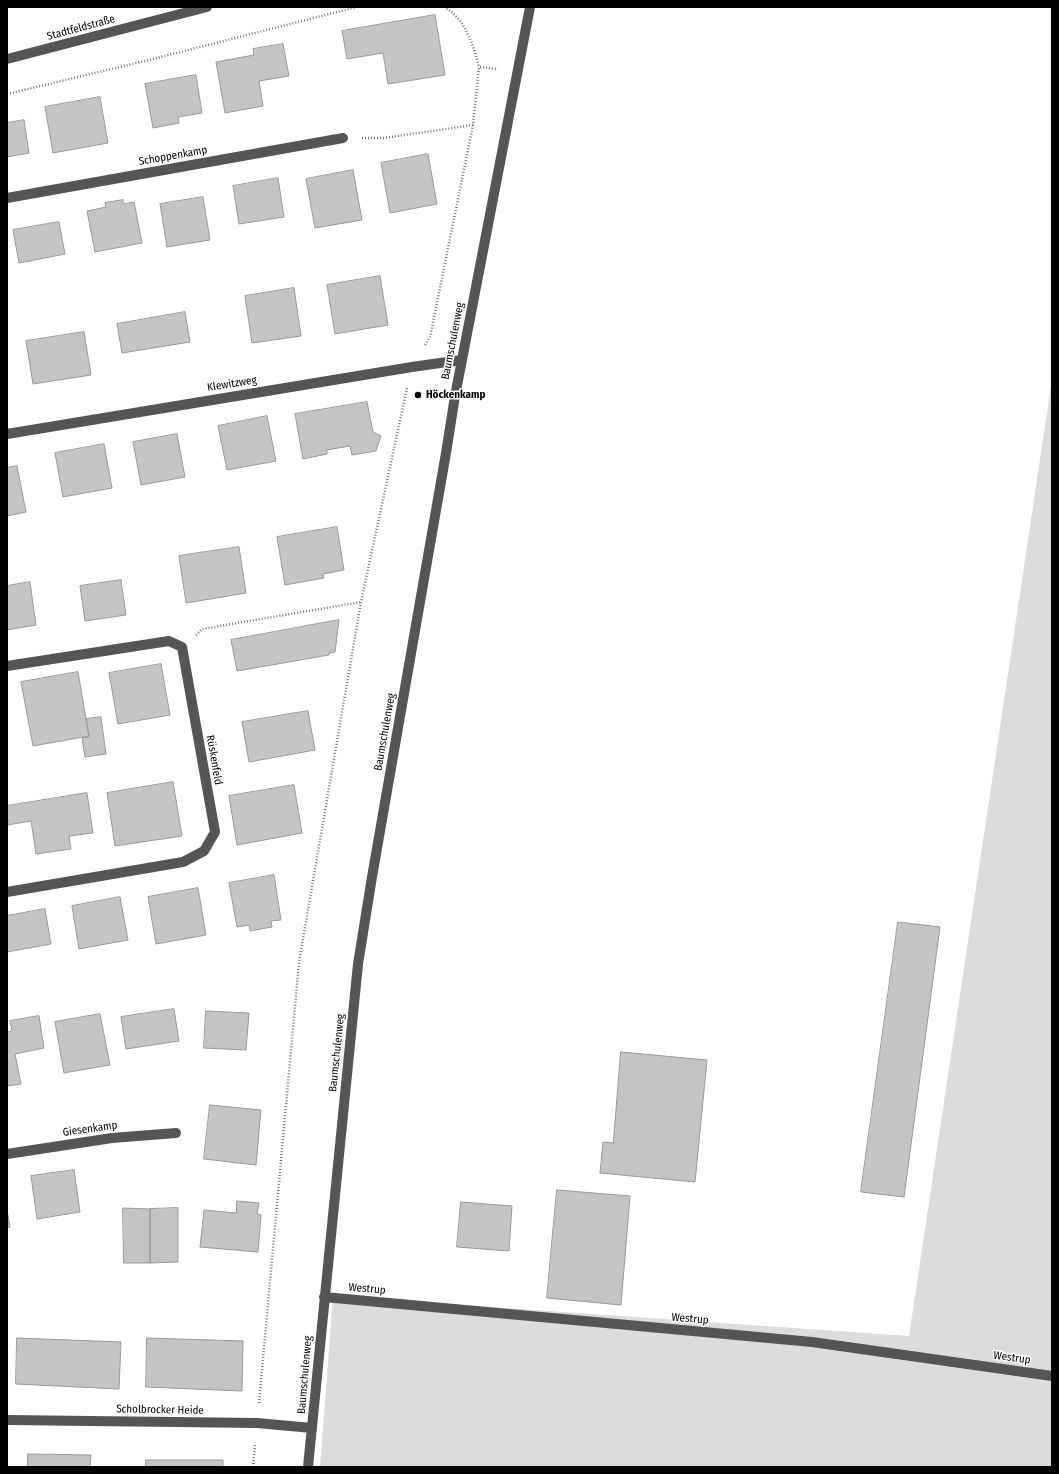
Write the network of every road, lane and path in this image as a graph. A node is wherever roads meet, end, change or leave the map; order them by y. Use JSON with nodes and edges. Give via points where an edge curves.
{"nodes":[{"id":1,"x":207,"y":7,"type":"edge"},
{"id":2,"x":357,"y":7,"type":"edge"},
{"id":3,"x":444,"y":7,"type":"edge"},
{"id":4,"x":530,"y":7,"type":"edge"},
{"id":5,"x":7,"y":59,"type":"edge"},
{"id":6,"x":479,"y":67,"type":"junction"},
{"id":7,"x":518,"y":71,"type":"junction"},
{"id":8,"x":7,"y":94,"type":"edge"},
{"id":9,"x":472,"y":125,"type":"junction"},
{"id":10,"x":342,"y":138,"type":"joint"},
{"id":11,"x":7,"y":198,"type":"edge"},
{"id":12,"x":461,"y":360,"type":"junction"},
{"id":13,"x":412,"y":366,"type":"junction"},
{"id":14,"x":7,"y":434,"type":"edge"},
{"id":15,"x":361,"y":602,"type":"junction"},
{"id":16,"x":182,"y":647,"type":"junction"},
{"id":17,"x":7,"y":666,"type":"edge"},
{"id":18,"x":7,"y":892,"type":"edge"},
{"id":19,"x":176,"y":1133,"type":"dead end"},
{"id":20,"x":7,"y":1154,"type":"edge"},
{"id":21,"x":324,"y":1297,"type":"junction"},
{"id":22,"x":1052,"y":1376,"type":"edge"},
{"id":23,"x":7,"y":1420,"type":"edge"},
{"id":24,"x":257,"y":1422,"type":"junction"},
{"id":25,"x":312,"y":1428,"type":"junction"},
{"id":26,"x":253,"y":1467,"type":"edge"},
{"id":27,"x":308,"y":1467,"type":"edge"}],
"edges":[{"from":1,"to":5,"type":"street","name":"Stadtfeldstraße"},
{"from":2,"to":8,"type":"path"},
{"from":3,"to":6,"type":"path","via":[[454,12],[470,37]]},
{"from":4,"to":7,"type":"street","name":"Baumschulenweg"},
{"from":6,"to":7,"type":"path"},
{"from":6,"to":9,"type":"path"},
{"from":7,"to":12,"type":"street","name":"Baumschulenweg"},
{"from":9,"to":10,"type":"path","via":[[384,138]]},
{"from":9,"to":13,"type":"path","via":[[430,337]]},
{"from":10,"to":11,"type":"street","name":"Schoppenkamp"},
{"from":12,"to":13,"type":"street","name":"Klewitzweg"},
{"from":12,"to":21,"type":"street","name":"Baumschulenweg","via":[[358,964]]},
{"from":13,"to":14,"type":"street","name":"Klewitzweg"},
{"from":13,"to":15,"type":"path"},
{"from":15,"to":16,"type":"path","via":[[202,629]]},
{"from":15,"to":24,"type":"path","via":[[299,962]]},
{"from":16,"to":17,"type":"street","via":[[169,641]]},
{"from":16,"to":18,"type":"street","name":"Rüskenfeld","via":[[215,832],[204,851],[183,862]]},
{"from":19,"to":20,"type":"street","name":"Giesenkamp","via":[[112,1138]]},
{"from":21,"to":22,"type":"street","name":"Westrup","via":[[812,1342]]},
{"from":21,"to":25,"type":"street","name":"Baumschulenweg"},
{"from":23,"to":24,"type":"street","name":"Scholbrocker Heide"},
{"from":24,"to":25,"type":"street","name":"Scholbrocker Heide"},
{"from":24,"to":26,"type":"path"},
{"from":25,"to":27,"type":"street","name":"Baumschulenweg"}]}
